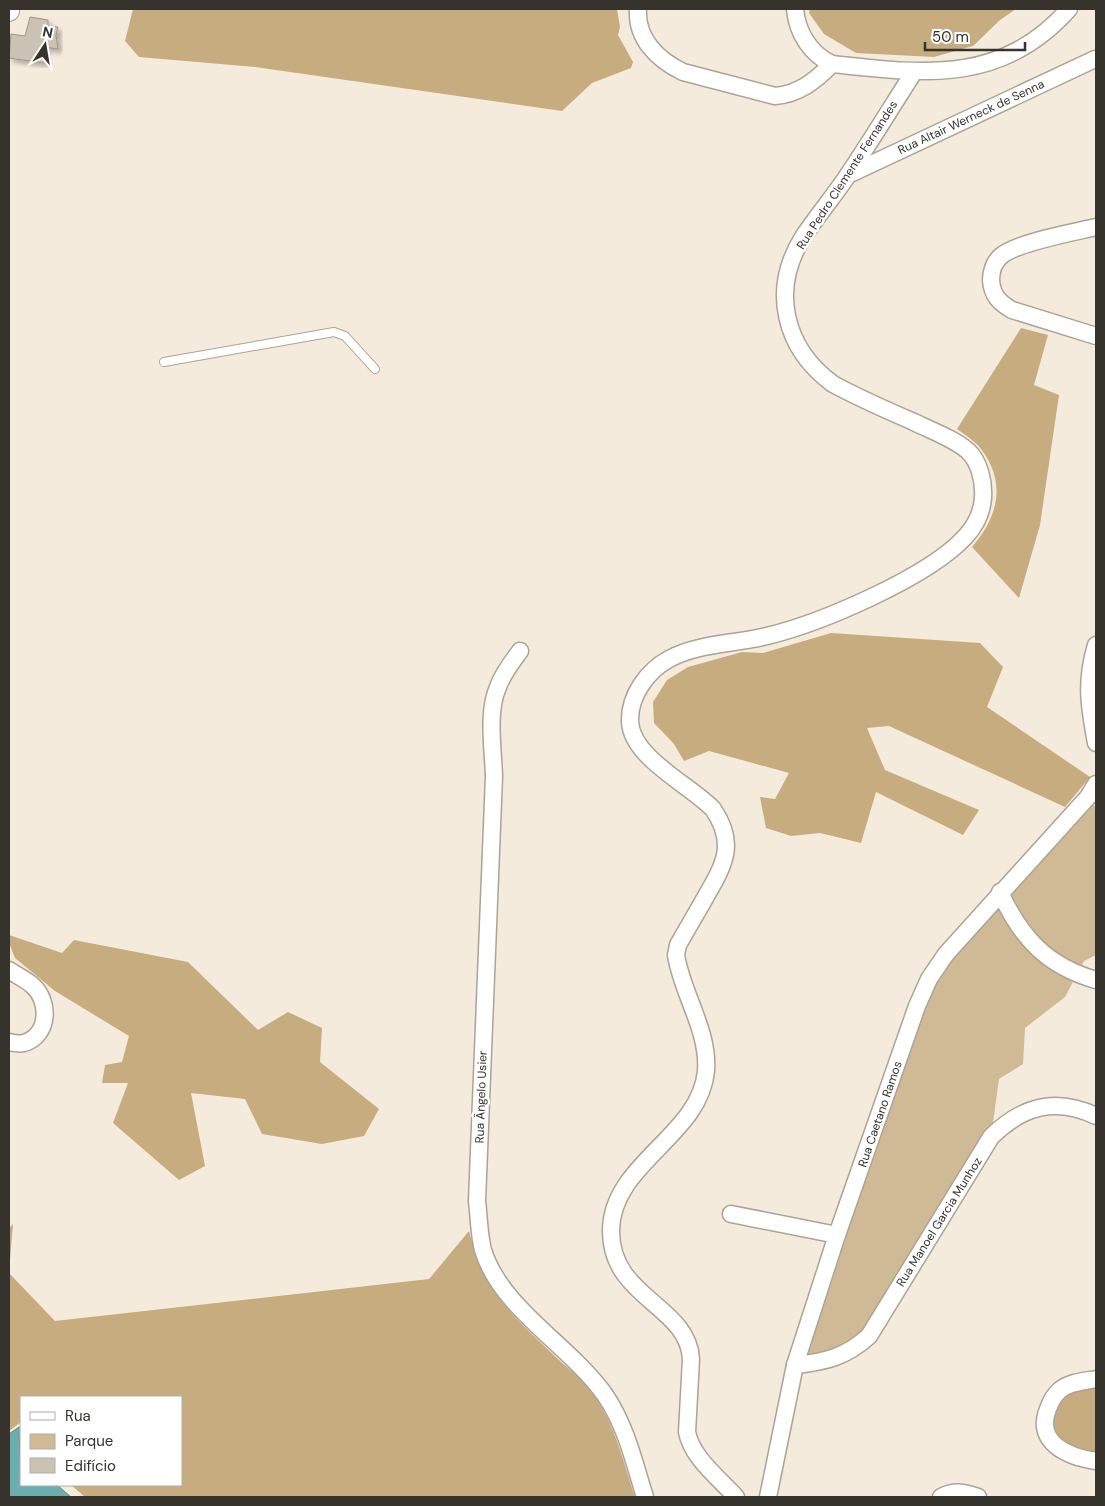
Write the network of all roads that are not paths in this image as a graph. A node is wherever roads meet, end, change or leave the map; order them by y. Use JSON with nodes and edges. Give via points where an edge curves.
{"nodes":[{"id":1,"x":638,"y":9,"type":"edge"},
{"id":2,"x":796,"y":9,"type":"edge"},
{"id":3,"x":1069,"y":9,"type":"edge"},
{"id":4,"x":1095,"y":59,"type":"dead end"},
{"id":5,"x":825,"y":62,"type":"junction"},
{"id":6,"x":914,"y":72,"type":"junction"},
{"id":7,"x":848,"y":175,"type":"junction"},
{"id":8,"x":1096,"y":227,"type":"edge"},
{"id":9,"x":1096,"y":336,"type":"edge"},
{"id":10,"x":164,"y":362,"type":"dead end"},
{"id":11,"x":375,"y":369,"type":"dead end"},
{"id":12,"x":1096,"y":645,"type":"edge"},
{"id":13,"x":520,"y":650,"type":"dead end"},
{"id":14,"x":1096,"y":743,"type":"edge"},
{"id":15,"x":1096,"y":784,"type":"edge"},
{"id":16,"x":1000,"y":892,"type":"junction"},
{"id":17,"x":9,"y":970,"type":"edge"},
{"id":18,"x":1096,"y":980,"type":"edge"},
{"id":19,"x":9,"y":1042,"type":"edge"},
{"id":20,"x":1096,"y":1116,"type":"edge"},
{"id":21,"x":731,"y":1214,"type":"dead end"},
{"id":22,"x":837,"y":1235,"type":"junction"},
{"id":23,"x":795,"y":1365,"type":"junction"},
{"id":24,"x":1096,"y":1379,"type":"edge"},
{"id":25,"x":1096,"y":1461,"type":"edge"},
{"id":26,"x":645,"y":1497,"type":"edge"},
{"id":27,"x":736,"y":1497,"type":"edge"},
{"id":28,"x":768,"y":1497,"type":"edge"},
{"id":29,"x":941,"y":1497,"type":"edge"},
{"id":30,"x":978,"y":1497,"type":"edge"}],
"edges":[{"from":1,"to":5,"type":"street","via":[[641,30],[648,45],[670,66],[683,72],[775,96],[788,95],[816,80]]},
{"from":2,"to":5,"type":"street","via":[[801,32]]},
{"from":3,"to":6,"type":"street","via":[[1032,42],[1007,57],[948,71]]},
{"from":4,"to":7,"type":"street","name":"Rua Altair Werneck de Senna"},
{"from":5,"to":6,"type":"street"},
{"from":6,"to":7,"type":"street","name":"Rua Pedro Clemente Fernandes"},
{"from":7,"to":27,"type":"street","name":"Rua Pedro Clemente Fernandes","via":[[792,258],[785,301],[793,337],[803,356],[833,384],[950,438],[970,452],[979,470],[983,490],[977,522],[951,550],[920,572],[810,624],[694,650],[669,659],[638,689],[631,706],[630,722],[640,748],[713,809],[721,820],[727,849],[721,869],[678,945],[676,955],[704,1042],[703,1088],[691,1111],[620,1194],[613,1212],[611,1243],[622,1273],[685,1336],[691,1348],[689,1443]]},
{"from":8,"to":9,"type":"street","via":[[1014,249],[1001,256],[993,267],[991,280],[993,293],[1000,303],[1012,310]]},
{"from":10,"to":11,"type":"lane","via":[[334,332],[345,336]]},
{"from":12,"to":14,"type":"street","via":[[1088,702]]},
{"from":13,"to":26,"type":"street","name":"Rua Ângelo Usier","via":[[497,688],[493,712],[494,776],[477,1201],[483,1250],[502,1285],[517,1304],[604,1395],[626,1434]]},
{"from":15,"to":16,"type":"street","name":"Rua Caetano Ramos","via":[[1088,797]]},
{"from":16,"to":18,"type":"street","via":[[1012,917],[1036,947],[1067,970]]},
{"from":16,"to":22,"type":"street","name":"Rua Caetano Ramos","via":[[946,954],[929,979]]},
{"from":17,"to":19,"type":"street","via":[[33,985],[44,1003],[45,1022],[37,1035],[24,1043]]},
{"from":20,"to":23,"type":"street","name":"Rua Manoel Garcia Munhoz","via":[[1083,1109],[1039,1107],[1022,1112],[1007,1122],[991,1137],[869,1336],[840,1356]]},
{"from":21,"to":22,"type":"street"},
{"from":22,"to":23,"type":"street","name":"Rua Caetano Ramos"},
{"from":23,"to":28,"type":"street","name":"Rua Caetano Ramos"},
{"from":24,"to":25,"type":"street","via":[[1060,1389],[1044,1419],[1045,1433],[1053,1444],[1083,1459]]},
{"from":29,"to":30,"type":"street","via":[[954,1492]]}]}
